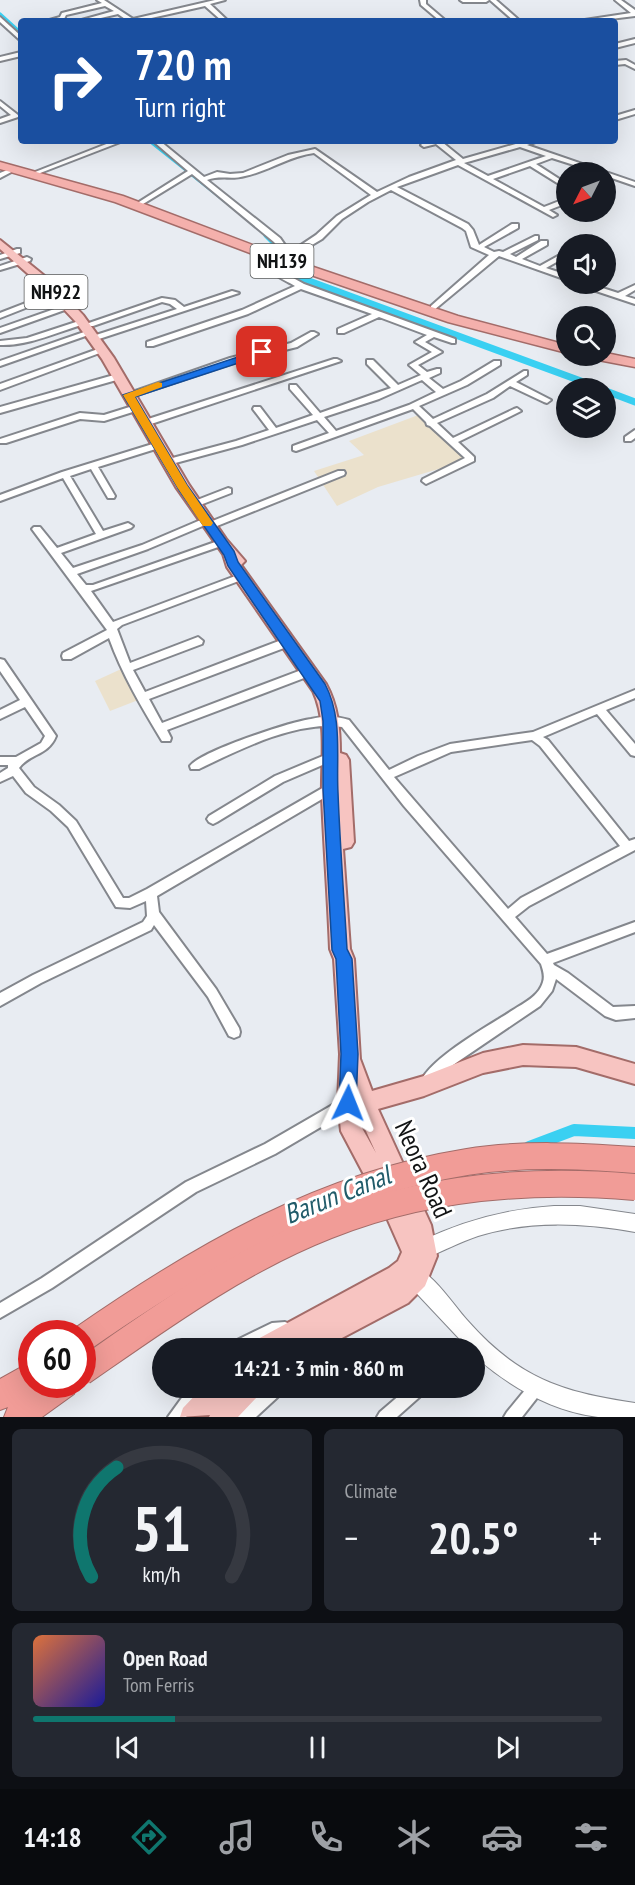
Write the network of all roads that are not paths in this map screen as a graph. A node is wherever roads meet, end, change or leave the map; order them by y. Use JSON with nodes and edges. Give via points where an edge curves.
{"nodes":[{"id":1,"x":180,"y":0,"type":"edge"},
{"id":2,"x":222,"y":0,"type":"edge"},
{"id":3,"x":423,"y":0,"type":"edge"},
{"id":4,"x":463,"y":0,"type":"edge"},
{"id":5,"x":486,"y":0,"type":"edge"},
{"id":6,"x":493,"y":0,"type":"edge"},
{"id":7,"x":618,"y":0,"type":"edge"},
{"id":8,"x":103,"y":2,"type":"edge"},
{"id":9,"x":206,"y":4,"type":"junction"},
{"id":10,"x":188,"y":8,"type":"junction"},
{"id":11,"x":0,"y":11,"type":"edge"},
{"id":12,"x":118,"y":12,"type":"junction"},
{"id":13,"x":635,"y":14,"type":"edge"},
{"id":14,"x":62,"y":18,"type":"edge"},
{"id":15,"x":93,"y":18,"type":"edge"},
{"id":16,"x":127,"y":18,"type":"edge"},
{"id":17,"x":145,"y":18,"type":"edge"},
{"id":18,"x":222,"y":18,"type":"edge"},
{"id":19,"x":439,"y":18,"type":"edge"},
{"id":20,"x":514,"y":18,"type":"edge"},
{"id":21,"x":604,"y":18,"type":"edge"},
{"id":22,"x":0,"y":20,"type":"edge"},
{"id":23,"x":17,"y":29,"type":"edge"},
{"id":24,"x":635,"y":41,"type":"edge"},
{"id":25,"x":618,"y":45,"type":"edge"},
{"id":26,"x":18,"y":55,"type":"edge"},
{"id":27,"x":0,"y":58,"type":"edge"},
{"id":28,"x":618,"y":63,"type":"edge"},
{"id":29,"x":635,"y":67,"type":"edge"},
{"id":30,"x":0,"y":103,"type":"edge"},
{"id":31,"x":635,"y":112,"type":"edge"},
{"id":32,"x":618,"y":117,"type":"edge"},
{"id":33,"x":0,"y":121,"type":"edge"},
{"id":34,"x":112,"y":144,"type":"edge"},
{"id":35,"x":159,"y":144,"type":"edge"},
{"id":36,"x":430,"y":144,"type":"edge"},
{"id":37,"x":441,"y":144,"type":"edge"},
{"id":38,"x":517,"y":144,"type":"edge"},
{"id":39,"x":524,"y":144,"type":"edge"},
{"id":40,"x":520,"y":145,"type":"junction"},
{"id":41,"x":424,"y":146,"type":"dead end"},
{"id":42,"x":552,"y":156,"type":"junction"},
{"id":43,"x":459,"y":162,"type":"junction"},
{"id":44,"x":571,"y":162,"type":"edge"},
{"id":45,"x":0,"y":163,"type":"edge"},
{"id":46,"x":530,"y":163,"type":"junction"},
{"id":47,"x":15,"y":169,"type":"junction"},
{"id":48,"x":35,"y":173,"type":"junction"},
{"id":49,"x":189,"y":173,"type":"junction"},
{"id":50,"x":635,"y":174,"type":"edge"},
{"id":51,"x":0,"y":176,"type":"edge"},
{"id":52,"x":616,"y":177,"type":"edge"},
{"id":53,"x":203,"y":179,"type":"junction"},
{"id":54,"x":486,"y":179,"type":"junction"},
{"id":55,"x":621,"y":179,"type":"junction"},
{"id":56,"x":556,"y":180,"type":"edge"},
{"id":57,"x":616,"y":181,"type":"edge"},
{"id":58,"x":635,"y":184,"type":"edge"},
{"id":59,"x":391,"y":187,"type":"junction"},
{"id":60,"x":376,"y":195,"type":"junction"},
{"id":61,"x":121,"y":198,"type":"junction"},
{"id":62,"x":141,"y":203,"type":"junction"},
{"id":63,"x":556,"y":205,"type":"edge"},
{"id":64,"x":544,"y":210,"type":"junction"},
{"id":65,"x":553,"y":215,"type":"dead end"},
{"id":66,"x":515,"y":226,"type":"dead end"},
{"id":67,"x":0,"y":238,"type":"edge"},
{"id":68,"x":535,"y":238,"type":"dead end"},
{"id":69,"x":0,"y":243,"type":"edge"},
{"id":70,"x":544,"y":243,"type":"dead end"},
{"id":71,"x":478,"y":248,"type":"junction"},
{"id":72,"x":505,"y":254,"type":"junction"},
{"id":73,"x":265,"y":255,"type":"junction"},
{"id":74,"x":494,"y":255,"type":"junction"},
{"id":75,"x":20,"y":256,"type":"junction"},
{"id":76,"x":0,"y":257,"type":"edge"},
{"id":77,"x":286,"y":259,"type":"junction"},
{"id":78,"x":517,"y":259,"type":"junction"},
{"id":79,"x":556,"y":259,"type":"edge"},
{"id":80,"x":0,"y":268,"type":"edge"},
{"id":81,"x":541,"y":268,"type":"junction"},
{"id":82,"x":556,"y":274,"type":"edge"},
{"id":83,"x":301,"y":286,"type":"junction"},
{"id":84,"x":635,"y":287,"type":"edge"},
{"id":85,"x":235,"y":293,"type":"dead end"},
{"id":86,"x":57,"y":294,"type":"junction"},
{"id":87,"x":613,"y":294,"type":"edge"},
{"id":88,"x":619,"y":296,"type":"junction"},
{"id":89,"x":635,"y":302,"type":"edge"},
{"id":90,"x":69,"y":307,"type":"junction"},
{"id":91,"x":434,"y":308,"type":"junction"},
{"id":92,"x":183,"y":310,"type":"junction"},
{"id":93,"x":380,"y":314,"type":"junction"},
{"id":94,"x":0,"y":316,"type":"edge"},
{"id":95,"x":90,"y":329,"type":"junction"},
{"id":96,"x":0,"y":331,"type":"edge"},
{"id":97,"x":341,"y":331,"type":"dead end"},
{"id":98,"x":434,"y":333,"type":"junction"},
{"id":99,"x":314,"y":334,"type":"dead end"},
{"id":100,"x":452,"y":341,"type":"dead end"},
{"id":101,"x":0,"y":343,"type":"edge"},
{"id":102,"x":150,"y":344,"type":"dead end"},
{"id":103,"x":556,"y":344,"type":"edge"},
{"id":104,"x":556,"y":344,"type":"edge"},
{"id":105,"x":104,"y":355,"type":"junction"},
{"id":106,"x":616,"y":356,"type":"edge"},
{"id":107,"x":616,"y":358,"type":"edge"},
{"id":108,"x":337,"y":361,"type":"dead end"},
{"id":109,"x":635,"y":361,"type":"edge"},
{"id":110,"x":370,"y":362,"type":"dead end"},
{"id":111,"x":497,"y":363,"type":"dead end"},
{"id":112,"x":0,"y":364,"type":"edge"},
{"id":113,"x":437,"y":371,"type":"dead end"},
{"id":114,"x":524,"y":373,"type":"dead end"},
{"id":115,"x":117,"y":377,"type":"junction"},
{"id":116,"x":425,"y":377,"type":"junction"},
{"id":117,"x":510,"y":383,"type":"junction"},
{"id":118,"x":0,"y":387,"type":"edge"},
{"id":119,"x":292,"y":387,"type":"dead end"},
{"id":120,"x":397,"y":389,"type":"junction"},
{"id":121,"x":442,"y":393,"type":"junction"},
{"id":122,"x":128,"y":395,"type":"junction"},
{"id":123,"x":547,"y":400,"type":"dead end"},
{"id":124,"x":414,"y":406,"type":"junction"},
{"id":125,"x":136,"y":408,"type":"junction"},
{"id":126,"x":257,"y":409,"type":"dead end"},
{"id":127,"x":0,"y":410,"type":"edge"},
{"id":128,"x":517,"y":411,"type":"dead end"},
{"id":129,"x":319,"y":416,"type":"junction"},
{"id":130,"x":145,"y":423,"type":"junction"},
{"id":131,"x":430,"y":423,"type":"junction"},
{"id":132,"x":274,"y":431,"type":"junction"},
{"id":133,"x":334,"y":435,"type":"junction"},
{"id":134,"x":3,"y":441,"type":"dead end"},
{"id":135,"x":452,"y":442,"type":"junction"},
{"id":136,"x":159,"y":445,"type":"junction"},
{"id":137,"x":296,"y":448,"type":"dead end"},
{"id":138,"x":168,"y":462,"type":"junction"},
{"id":139,"x":93,"y":465,"type":"junction"},
{"id":140,"x":341,"y":473,"type":"dead end"},
{"id":141,"x":65,"y":474,"type":"junction"},
{"id":142,"x":426,"y":481,"type":"dead end"},
{"id":143,"x":228,"y":491,"type":"dead end"},
{"id":144,"x":111,"y":495,"type":"dead end"},
{"id":145,"x":0,"y":498,"type":"edge"},
{"id":146,"x":195,"y":504,"type":"junction"},
{"id":147,"x":207,"y":524,"type":"junction"},
{"id":148,"x":128,"y":526,"type":"dead end"},
{"id":149,"x":37,"y":530,"type":"dead end"},
{"id":150,"x":100,"y":535,"type":"junction"},
{"id":151,"x":225,"y":549,"type":"junction"},
{"id":152,"x":54,"y":552,"type":"junction"},
{"id":153,"x":70,"y":573,"type":"junction"},
{"id":154,"x":241,"y":577,"type":"junction"},
{"id":155,"x":83,"y":588,"type":"junction"},
{"id":156,"x":112,"y":630,"type":"junction"},
{"id":157,"x":198,"y":641,"type":"dead end"},
{"id":158,"x":288,"y":642,"type":"junction"},
{"id":159,"x":67,"y":656,"type":"dead end"},
{"id":160,"x":0,"y":663,"type":"edge"},
{"id":161,"x":128,"y":668,"type":"junction"},
{"id":162,"x":308,"y":672,"type":"junction"},
{"id":163,"x":635,"y":694,"type":"edge"},
{"id":164,"x":143,"y":697,"type":"junction"},
{"id":165,"x":27,"y":701,"type":"junction"},
{"id":166,"x":599,"y":709,"type":"junction"},
{"id":167,"x":0,"y":715,"type":"edge"},
{"id":168,"x":334,"y":721,"type":"junction"},
{"id":169,"x":534,"y":736,"type":"junction"},
{"id":170,"x":635,"y":752,"type":"edge"},
{"id":171,"x":330,"y":757,"type":"junction"},
{"id":172,"x":0,"y":761,"type":"edge"},
{"id":173,"x":15,"y":766,"type":"junction"},
{"id":174,"x":195,"y":766,"type":"dead end"},
{"id":175,"x":387,"y":776,"type":"junction"},
{"id":176,"x":0,"y":778,"type":"edge"},
{"id":177,"x":330,"y":789,"type":"junction"},
{"id":178,"x":213,"y":819,"type":"dead end"},
{"id":179,"x":631,"y":845,"type":"edge"},
{"id":180,"x":151,"y":893,"type":"junction"},
{"id":181,"x":154,"y":915,"type":"junction"},
{"id":182,"x":508,"y":916,"type":"junction"},
{"id":183,"x":635,"y":927,"type":"edge"},
{"id":184,"x":344,"y":959,"type":"junction"},
{"id":185,"x":548,"y":965,"type":"junction"},
{"id":186,"x":0,"y":1000,"type":"edge"},
{"id":187,"x":635,"y":1012,"type":"edge"},
{"id":188,"x":234,"y":1032,"type":"dead end"},
{"id":189,"x":635,"y":1074,"type":"edge"},
{"id":190,"x":424,"y":1086,"type":"junction"},
{"id":191,"x":361,"y":1108,"type":"junction"},
{"id":192,"x":635,"y":1160,"type":"edge"},
{"id":193,"x":635,"y":1186,"type":"edge"},
{"id":194,"x":403,"y":1208,"type":"junction"},
{"id":195,"x":635,"y":1223,"type":"edge"},
{"id":196,"x":426,"y":1249,"type":"junction"},
{"id":197,"x":412,"y":1273,"type":"junction"},
{"id":198,"x":0,"y":1311,"type":"edge"},
{"id":199,"x":96,"y":1329,"type":"edge"},
{"id":200,"x":256,"y":1338,"type":"edge"},
{"id":201,"x":286,"y":1338,"type":"edge"},
{"id":202,"x":300,"y":1338,"type":"edge"},
{"id":203,"x":463,"y":1338,"type":"edge"},
{"id":204,"x":485,"y":1356,"type":"edge"},
{"id":205,"x":96,"y":1363,"type":"edge"},
{"id":206,"x":18,"y":1384,"type":"edge"},
{"id":207,"x":535,"y":1389,"type":"junction"},
{"id":208,"x":0,"y":1396,"type":"edge"},
{"id":209,"x":44,"y":1398,"type":"edge"},
{"id":210,"x":190,"y":1398,"type":"edge"},
{"id":211,"x":208,"y":1398,"type":"edge"},
{"id":212,"x":239,"y":1398,"type":"edge"},
{"id":213,"x":266,"y":1398,"type":"edge"},
{"id":214,"x":407,"y":1398,"type":"edge"},
{"id":215,"x":635,"y":1413,"type":"edge"},
{"id":216,"x":18,"y":1417,"type":"edge"},
{"id":217,"x":176,"y":1417,"type":"edge"},
{"id":218,"x":192,"y":1417,"type":"edge"},
{"id":219,"x":221,"y":1417,"type":"edge"},
{"id":220,"x":244,"y":1417,"type":"edge"},
{"id":221,"x":385,"y":1417,"type":"edge"},
{"id":222,"x":512,"y":1417,"type":"edge"}],
"edges":[{"from":1,"to":10,"type":"street"},
{"from":2,"to":9,"type":"street"},
{"from":3,"to":19,"type":"street"},
{"from":4,"to":5,"type":"street"},
{"from":6,"to":20,"type":"street"},
{"from":7,"to":13,"type":"street"},
{"from":8,"to":12,"type":"street"},
{"from":8,"to":14,"type":"street"},
{"from":9,"to":10,"type":"street"},
{"from":9,"to":18,"type":"street"},
{"from":10,"to":17,"type":"street"},
{"from":11,"to":23,"type":"street"},
{"from":12,"to":15,"type":"street"},
{"from":12,"to":16,"type":"street"},
{"from":13,"to":21,"type":"street"},
{"from":22,"to":23,"type":"street"},
{"from":24,"to":25,"type":"street"},
{"from":26,"to":27,"type":"street"},
{"from":28,"to":29,"type":"street"},
{"from":30,"to":33,"type":"street","via":[[10,107],[16,116]]},
{"from":31,"to":32,"type":"street"},
{"from":34,"to":48,"type":"street"},
{"from":35,"to":49,"type":"street"},
{"from":36,"to":41,"type":"street"},
{"from":37,"to":43,"type":"street"},
{"from":38,"to":40,"type":"street"},
{"from":39,"to":40,"type":"street"},
{"from":40,"to":42,"type":"street"},
{"from":40,"to":43,"type":"street"},
{"from":42,"to":44,"type":"street"},
{"from":42,"to":46,"type":"street"},
{"from":43,"to":54,"type":"street"},
{"from":43,"to":59,"type":"street"},
{"from":45,"to":47,"type":"highway","number":"NH139"},
{"from":45,"to":48,"type":"highway","number":"NH139"},
{"from":46,"to":54,"type":"street"},
{"from":46,"to":56,"type":"street"},
{"from":47,"to":48,"type":"highway","number":"NH139"},
{"from":47,"to":51,"type":"street"},
{"from":48,"to":61,"type":"highway","number":"NH139"},
{"from":49,"to":53,"type":"street"},
{"from":49,"to":62,"type":"street"},
{"from":50,"to":55,"type":"street"},
{"from":52,"to":55,"type":"street"},
{"from":53,"to":60,"type":"street","via":[[217,174],[229,178],[256,172],[283,159],[315,151]]},
{"from":53,"to":77,"type":"street","via":[[277,240]]},
{"from":54,"to":64,"type":"street"},
{"from":55,"to":57,"type":"street"},
{"from":55,"to":58,"type":"street"},
{"from":59,"to":60,"type":"street"},
{"from":59,"to":71,"type":"street","via":[[465,226]]},
{"from":60,"to":77,"type":"street","via":[[342,215],[319,237]]},
{"from":61,"to":62,"type":"highway","number":"NH139"},
{"from":61,"to":73,"type":"highway","number":"NH139"},
{"from":62,"to":77,"type":"highway","number":"NH139"},
{"from":63,"to":64,"type":"street"},
{"from":64,"to":65,"type":"street"},
{"from":66,"to":71,"type":"street"},
{"from":67,"to":75,"type":"main road"},
{"from":68,"to":72,"type":"street"},
{"from":69,"to":75,"type":"main road","number":"NH922"},
{"from":70,"to":78,"type":"street"},
{"from":71,"to":74,"type":"street"},
{"from":72,"to":74,"type":"street"},
{"from":72,"to":78,"type":"street"},
{"from":73,"to":77,"type":"highway","number":"NH139"},
{"from":73,"to":83,"type":"street","via":[[274,271]]},
{"from":74,"to":91,"type":"street"},
{"from":75,"to":76,"type":"street"},
{"from":75,"to":80,"type":"street"},
{"from":75,"to":86,"type":"main road","number":"NH922"},
{"from":75,"to":95,"type":"main road","via":[[62,292]]},
{"from":77,"to":91,"type":"highway","number":"NH139"},
{"from":77,"to":103,"type":"highway","number":"NH139","via":[[471,324]]},
{"from":78,"to":81,"type":"street"},
{"from":79,"to":81,"type":"street"},
{"from":81,"to":82,"type":"street"},
{"from":83,"to":93,"type":"street"},
{"from":83,"to":102,"type":"street","via":[[245,312]]},
{"from":84,"to":88,"type":"street"},
{"from":85,"to":92,"type":"street"},
{"from":86,"to":90,"type":"main road","number":"NH922"},
{"from":86,"to":94,"type":"street"},
{"from":87,"to":88,"type":"street"},
{"from":88,"to":89,"type":"street"},
{"from":90,"to":95,"type":"main road","number":"NH922"},
{"from":90,"to":96,"type":"street"},
{"from":91,"to":104,"type":"highway","number":"NH139"},
{"from":92,"to":95,"type":"street"},
{"from":92,"to":95,"type":"street","via":[[162,300]]},
{"from":93,"to":97,"type":"street"},
{"from":93,"to":98,"type":"street"},
{"from":95,"to":101,"type":"street"},
{"from":95,"to":105,"type":"main road","number":"NH922"},
{"from":95,"to":112,"type":"street"},
{"from":98,"to":100,"type":"street"},
{"from":98,"to":116,"type":"street","via":[[419,342],[438,352],[413,365]]},
{"from":99,"to":122,"type":"street","via":[[294,345],[233,360]]},
{"from":105,"to":115,"type":"main road","number":"NH922"},
{"from":105,"to":118,"type":"street"},
{"from":106,"to":109,"type":"highway"},
{"from":107,"to":109,"type":"highway"},
{"from":108,"to":130,"type":"street"},
{"from":110,"to":120,"type":"street"},
{"from":111,"to":121,"type":"street"},
{"from":113,"to":116,"type":"street"},
{"from":114,"to":117,"type":"street"},
{"from":115,"to":122,"type":"main road","number":"NH922"},
{"from":115,"to":127,"type":"street"},
{"from":116,"to":120,"type":"street"},
{"from":116,"to":121,"type":"street"},
{"from":117,"to":123,"type":"street"},
{"from":117,"to":131,"type":"street"},
{"from":119,"to":129,"type":"street"},
{"from":120,"to":129,"type":"street"},
{"from":121,"to":124,"type":"street"},
{"from":122,"to":125,"type":"main road","number":"NH922"},
{"from":124,"to":131,"type":"street"},
{"from":124,"to":133,"type":"street"},
{"from":125,"to":130,"type":"main road","number":"NH922"},
{"from":125,"to":134,"type":"street","via":[[104,418],[80,416]]},
{"from":126,"to":132,"type":"street"},
{"from":128,"to":135,"type":"street"},
{"from":129,"to":132,"type":"street"},
{"from":129,"to":133,"type":"street"},
{"from":130,"to":136,"type":"main road","number":"NH922"},
{"from":131,"to":135,"type":"street"},
{"from":132,"to":138,"type":"street"},
{"from":133,"to":137,"type":"street"},
{"from":135,"to":142,"type":"street","via":[[471,460]]},
{"from":136,"to":138,"type":"main road","number":"NH922"},
{"from":136,"to":139,"type":"street"},
{"from":138,"to":146,"type":"main road","number":"NH922"},
{"from":139,"to":141,"type":"street"},
{"from":139,"to":144,"type":"street"},
{"from":140,"to":147,"type":"street"},
{"from":141,"to":145,"type":"street"},
{"from":141,"to":150,"type":"street"},
{"from":143,"to":146,"type":"street"},
{"from":146,"to":147,"type":"main road","number":"NH922"},
{"from":147,"to":151,"type":"main road","number":"NH922"},
{"from":147,"to":153,"type":"street"},
{"from":148,"to":150,"type":"street"},
{"from":149,"to":152,"type":"street"},
{"from":150,"to":152,"type":"street"},
{"from":151,"to":154,"type":"main road"},
{"from":151,"to":155,"type":"street"},
{"from":151,"to":168,"type":"main road","number":"NH922","via":[[238,561],[327,686],[334,701]]},
{"from":152,"to":153,"type":"street"},
{"from":153,"to":155,"type":"street"},
{"from":154,"to":156,"type":"street","via":[[119,622]]},
{"from":154,"to":158,"type":"main road"},
{"from":155,"to":156,"type":"street"},
{"from":156,"to":159,"type":"street"},
{"from":156,"to":161,"type":"street"},
{"from":157,"to":161,"type":"street"},
{"from":158,"to":162,"type":"main road"},
{"from":158,"to":164,"type":"street"},
{"from":160,"to":165,"type":"street"},
{"from":161,"to":164,"type":"street"},
{"from":162,"to":164,"type":"street","via":[[163,733]]},
{"from":162,"to":168,"type":"main road","via":[[327,701]]},
{"from":163,"to":166,"type":"street"},
{"from":165,"to":167,"type":"street"},
{"from":165,"to":173,"type":"street","via":[[49,732],[50,740]]},
{"from":166,"to":169,"type":"street"},
{"from":166,"to":170,"type":"street"},
{"from":168,"to":171,"type":"main road"},
{"from":168,"to":174,"type":"street","via":[[251,740]]},
{"from":168,"to":175,"type":"street","via":[[350,727]]},
{"from":168,"to":184,"type":"main road","number":"NH922","via":[[349,921],[349,950]]},
{"from":169,"to":175,"type":"street","via":[[450,748]]},
{"from":169,"to":179,"type":"street"},
{"from":171,"to":177,"type":"main road"},
{"from":171,"to":178,"type":"street","via":[[279,779]]},
{"from":172,"to":173,"type":"street"},
{"from":173,"to":176,"type":"street"},
{"from":173,"to":180,"type":"street","via":[[30,790],[72,824],[120,903],[130,903]]},
{"from":175,"to":182,"type":"street"},
{"from":177,"to":180,"type":"street"},
{"from":177,"to":184,"type":"main road","via":[[339,950]]},
{"from":179,"to":182,"type":"street","via":[[525,902]]},
{"from":180,"to":181,"type":"street"},
{"from":181,"to":186,"type":"street","via":[[147,926]]},
{"from":181,"to":188,"type":"street","via":[[219,1003]]},
{"from":182,"to":185,"type":"street"},
{"from":183,"to":185,"type":"street"},
{"from":184,"to":191,"type":"main road","via":[[350,1054]]},
{"from":185,"to":187,"type":"street","via":[[609,1012]]},
{"from":185,"to":190,"type":"street","via":[[549,984],[536,1002],[445,1063]]},
{"from":189,"to":190,"type":"main road","via":[[576,1057],[523,1055],[483,1064]]},
{"from":190,"to":191,"type":"main road"},
{"from":191,"to":194,"type":"main road","name":"Neora Road","bridge":true},
{"from":191,"to":194,"type":"main road","bridge":true,"via":[[351,1131]]},
{"from":191,"to":198,"type":"street","via":[[191,1187]]},
{"from":192,"to":199,"type":"highway","bridge":true,"via":[[555,1156],[468,1162],[363,1186],[240,1237],[192,1264]]},
{"from":193,"to":205,"type":"highway","bridge":true,"via":[[514,1184],[432,1195],[372,1210],[308,1234],[251,1262]]},
{"from":194,"to":196,"type":"main road","name":"Neora Road","via":[[420,1225]]},
{"from":194,"to":197,"type":"main road","via":[[414,1253]]},
{"from":195,"to":196,"type":"street","via":[[578,1214],[521,1217],[481,1224]]},
{"from":196,"to":197,"type":"main road","name":"Neora Road","via":[[426,1256]]},
{"from":197,"to":202,"type":"main road","via":[[400,1295]]},
{"from":197,"to":203,"type":"street"},
{"from":200,"to":201,"type":"street","via":[[285,1329]]},
{"from":204,"to":207,"type":"street"},
{"from":206,"to":208,"type":"highway"},
{"from":207,"to":215,"type":"street","via":[[570,1401]]},
{"from":207,"to":222,"type":"street"},
{"from":209,"to":216,"type":"highway"},
{"from":210,"to":217,"type":"street"},
{"from":211,"to":218,"type":"main road"},
{"from":212,"to":219,"type":"main road"},
{"from":213,"to":220,"type":"street"},
{"from":214,"to":221,"type":"street"}]}
